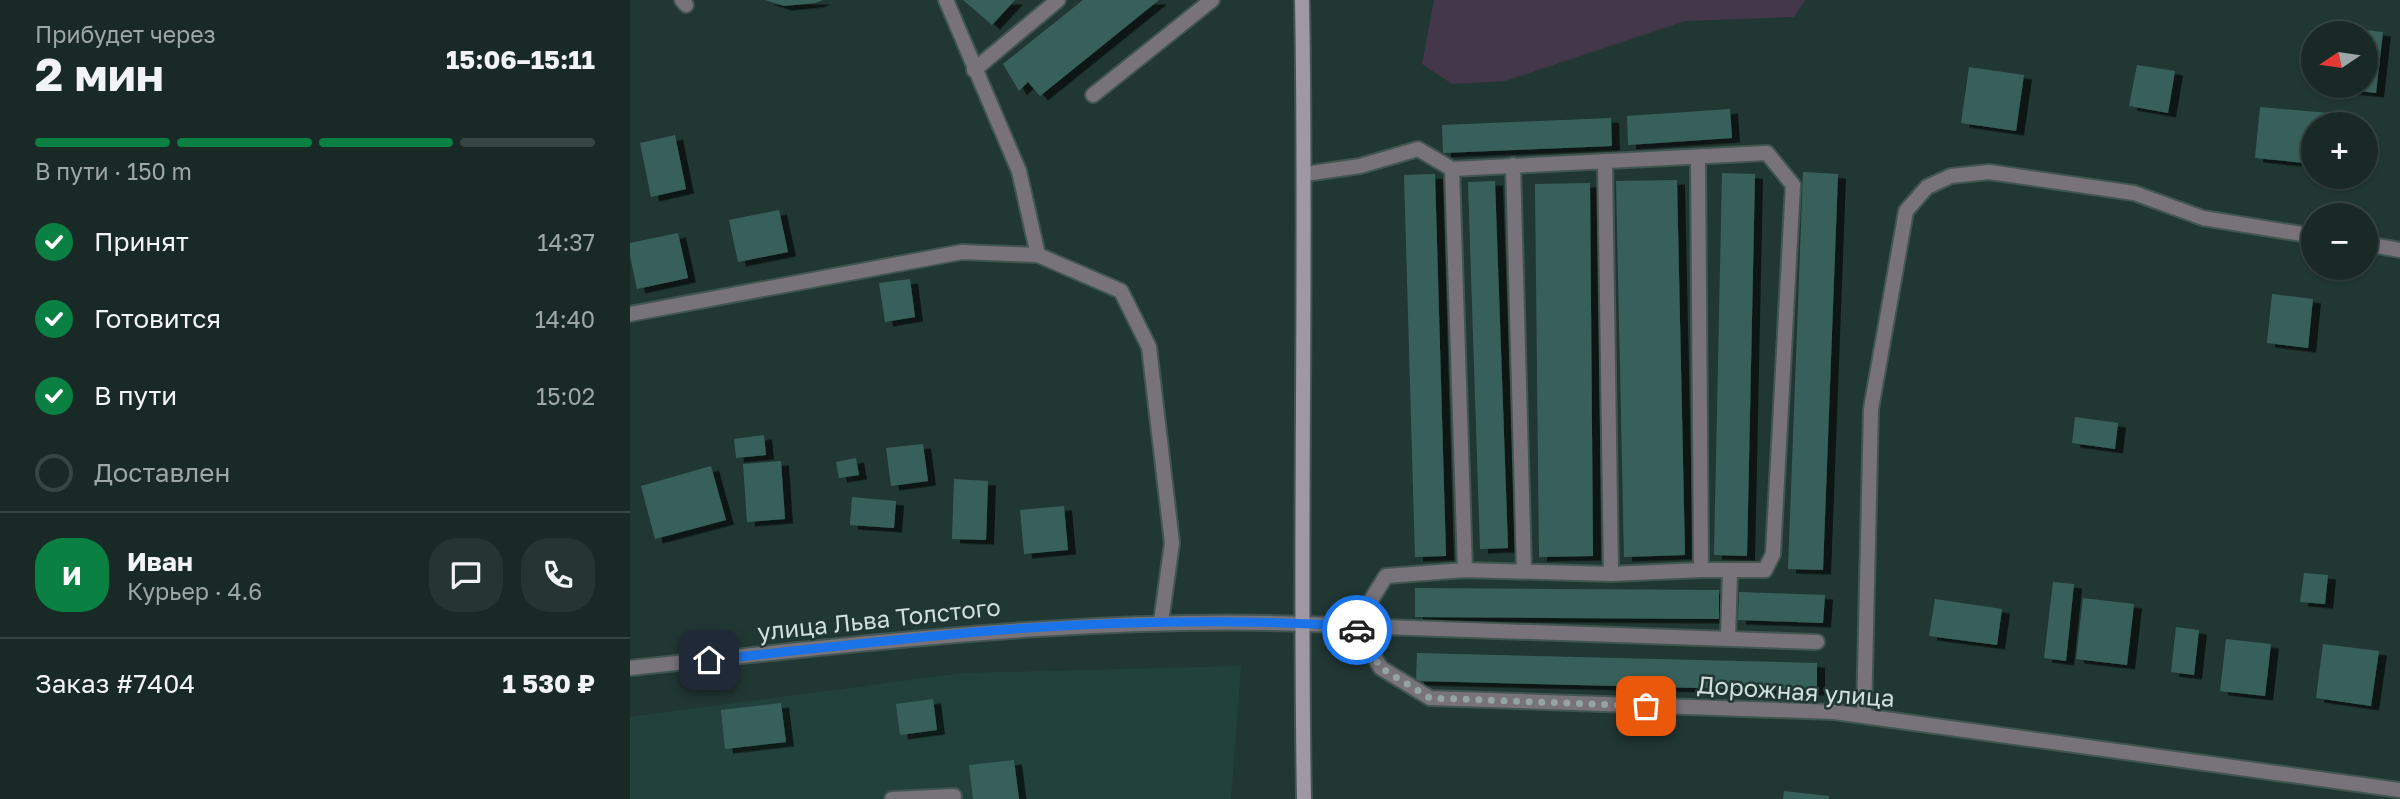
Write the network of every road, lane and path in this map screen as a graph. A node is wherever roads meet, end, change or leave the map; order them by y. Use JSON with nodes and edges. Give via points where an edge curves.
{"nodes":[{"id":1,"x":946,"y":0,"type":"edge"},
{"id":2,"x":1058,"y":0,"type":"edge"},
{"id":3,"x":1212,"y":0,"type":"edge"},
{"id":4,"x":1302,"y":0,"type":"edge"},
{"id":5,"x":974,"y":70,"type":"junction"},
{"id":6,"x":1093,"y":95,"type":"dead end"},
{"id":7,"x":1698,"y":157,"type":"junction"},
{"id":8,"x":1605,"y":161,"type":"junction"},
{"id":9,"x":1513,"y":164,"type":"junction"},
{"id":10,"x":1452,"y":169,"type":"junction"},
{"id":11,"x":1305,"y":174,"type":"junction"},
{"id":12,"x":2301,"y":234,"type":"edge"},
{"id":13,"x":2378,"y":246,"type":"edge"},
{"id":14,"x":2400,"y":250,"type":"edge"},
{"id":15,"x":1038,"y":256,"type":"junction"},
{"id":16,"x":630,"y":314,"type":"edge"},
{"id":17,"x":1465,"y":570,"type":"junction"},
{"id":18,"x":1524,"y":570,"type":"junction"},
{"id":19,"x":1701,"y":570,"type":"junction"},
{"id":20,"x":1730,"y":570,"type":"junction"},
{"id":21,"x":1611,"y":574,"type":"junction"},
{"id":22,"x":1161,"y":622,"type":"junction"},
{"id":23,"x":1301,"y":623,"type":"junction"},
{"id":24,"x":1355,"y":626,"type":"junction"},
{"id":25,"x":1728,"y":639,"type":"junction"},
{"id":26,"x":1817,"y":642,"type":"dead end"},
{"id":27,"x":630,"y":668,"type":"edge"},
{"id":28,"x":1864,"y":716,"type":"junction"},
{"id":29,"x":2400,"y":790,"type":"edge"},
{"id":30,"x":954,"y":796,"type":"dead end"},
{"id":31,"x":892,"y":799,"type":"edge"},
{"id":32,"x":1304,"y":799,"type":"edge"}],
"edges":[{"from":1,"to":5,"type":"street"},
{"from":2,"to":5,"type":"street"},
{"from":3,"to":6,"type":"street"},
{"from":4,"to":11,"type":"street"},
{"from":5,"to":15,"type":"street","via":[[1019,171]]},
{"from":7,"to":8,"type":"street"},
{"from":7,"to":19,"type":"street"},
{"from":7,"to":20,"type":"street","via":[[1767,153],[1793,185],[1773,554],[1765,570]]},
{"from":8,"to":9,"type":"street"},
{"from":8,"to":21,"type":"street"},
{"from":9,"to":10,"type":"street"},
{"from":9,"to":18,"type":"street"},
{"from":10,"to":11,"type":"street","via":[[1418,149],[1360,166]]},
{"from":10,"to":17,"type":"street"},
{"from":11,"to":23,"type":"street"},
{"from":12,"to":28,"type":"street","via":[[2203,218],[2134,193],[1989,172],[1951,176],[1927,187],[1906,211],[1871,409]]},
{"from":13,"to":14,"type":"street"},
{"from":15,"to":16,"type":"street","via":[[962,252]]},
{"from":15,"to":22,"type":"street","via":[[1121,291],[1149,347],[1172,543]]},
{"from":17,"to":18,"type":"street"},
{"from":17,"to":24,"type":"street","via":[[1386,576]]},
{"from":18,"to":21,"type":"street"},
{"from":19,"to":20,"type":"street"},
{"from":19,"to":21,"type":"street"},
{"from":20,"to":25,"type":"street"},
{"from":22,"to":23,"type":"street","name":"улица Льва Толстого"},
{"from":22,"to":27,"type":"street","name":"улица Льва Толстого","via":[[1000,630]]},
{"from":23,"to":24,"type":"street"},
{"from":23,"to":32,"type":"street"},
{"from":24,"to":25,"type":"street"},
{"from":24,"to":28,"type":"street","name":"Дорожная улица","via":[[1381,668],[1430,698]]},
{"from":25,"to":26,"type":"street"},
{"from":28,"to":29,"type":"street","name":"Дорожная улица"},
{"from":30,"to":31,"type":"street"}]}
